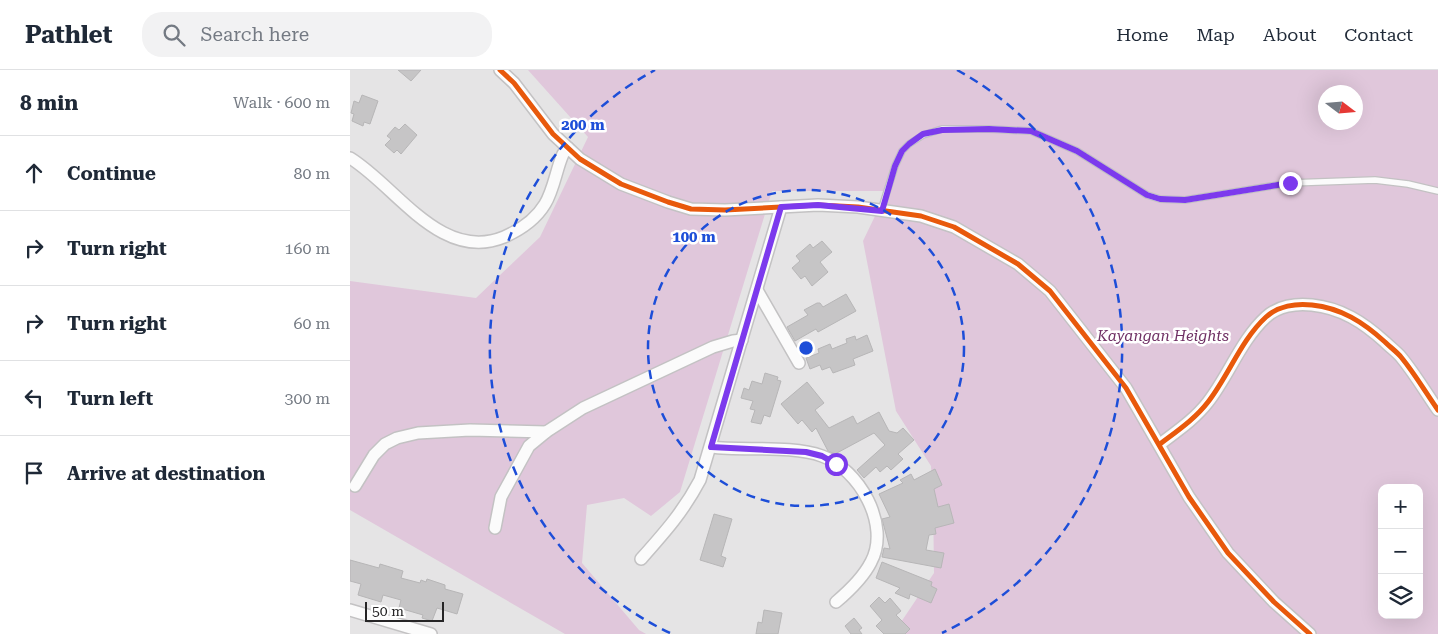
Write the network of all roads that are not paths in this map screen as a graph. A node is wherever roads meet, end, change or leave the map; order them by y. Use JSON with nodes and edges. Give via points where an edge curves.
{"nodes":[{"id":1,"x":500,"y":70,"type":"edge"},
{"id":2,"x":568,"y":148,"type":"junction"},
{"id":3,"x":350,"y":158,"type":"edge"},
{"id":4,"x":1438,"y":191,"type":"edge"},
{"id":5,"x":781,"y":207,"type":"junction"},
{"id":6,"x":882,"y":211,"type":"junction"},
{"id":7,"x":757,"y":290,"type":"junction"},
{"id":8,"x":742,"y":340,"type":"junction"},
{"id":9,"x":799,"y":362,"type":"dead end"},
{"id":10,"x":1438,"y":410,"type":"edge"},
{"id":11,"x":546,"y":432,"type":"junction"},
{"id":12,"x":1160,"y":444,"type":"junction"},
{"id":13,"x":711,"y":447,"type":"junction"},
{"id":14,"x":355,"y":486,"type":"dead end"},
{"id":15,"x":495,"y":528,"type":"dead end"},
{"id":16,"x":641,"y":559,"type":"dead end"},
{"id":17,"x":836,"y":602,"type":"dead end"},
{"id":18,"x":350,"y":610,"type":"edge"},
{"id":19,"x":431,"y":634,"type":"edge"},
{"id":20,"x":1310,"y":634,"type":"edge"}],
"edges":[{"from":1,"to":2,"type":"street"},
{"from":2,"to":3,"type":"street","via":[[540,211],[513,233],[481,242],[449,236],[435,228]]},
{"from":2,"to":5,"type":"street","via":[[580,160],[621,184],[691,209]]},
{"from":4,"to":6,"type":"lane","via":[[1375,180],[1290,183],[1185,200],[1160,199],[1147,195],[1077,151],[1031,131],[942,130],[923,134],[902,151]]},
{"from":5,"to":6,"type":"street","via":[[818,205]]},
{"from":5,"to":7,"type":"street"},
{"from":6,"to":12,"type":"street","via":[[921,216],[954,227],[1025,270],[1050,291],[1126,388]]},
{"from":7,"to":8,"type":"street"},
{"from":7,"to":9,"type":"street"},
{"from":8,"to":11,"type":"street","via":[[713,348],[583,408]]},
{"from":8,"to":13,"type":"street"},
{"from":10,"to":12,"type":"street","via":[[1401,356],[1359,320],[1325,306],[1296,304],[1267,316],[1245,342],[1198,414]]},
{"from":11,"to":14,"type":"street","via":[[470,430],[418,433],[397,438],[374,455]]},
{"from":11,"to":15,"type":"street","via":[[529,446],[518,465],[501,497]]},
{"from":12,"to":20,"type":"street","via":[[1190,497],[1228,552],[1274,602]]},
{"from":13,"to":16,"type":"street","via":[[700,480],[688,502]]},
{"from":13,"to":17,"type":"street","via":[[822,456],[836,464],[860,488],[877,523],[877,546],[872,562]]},
{"from":18,"to":19,"type":"street"}]}
